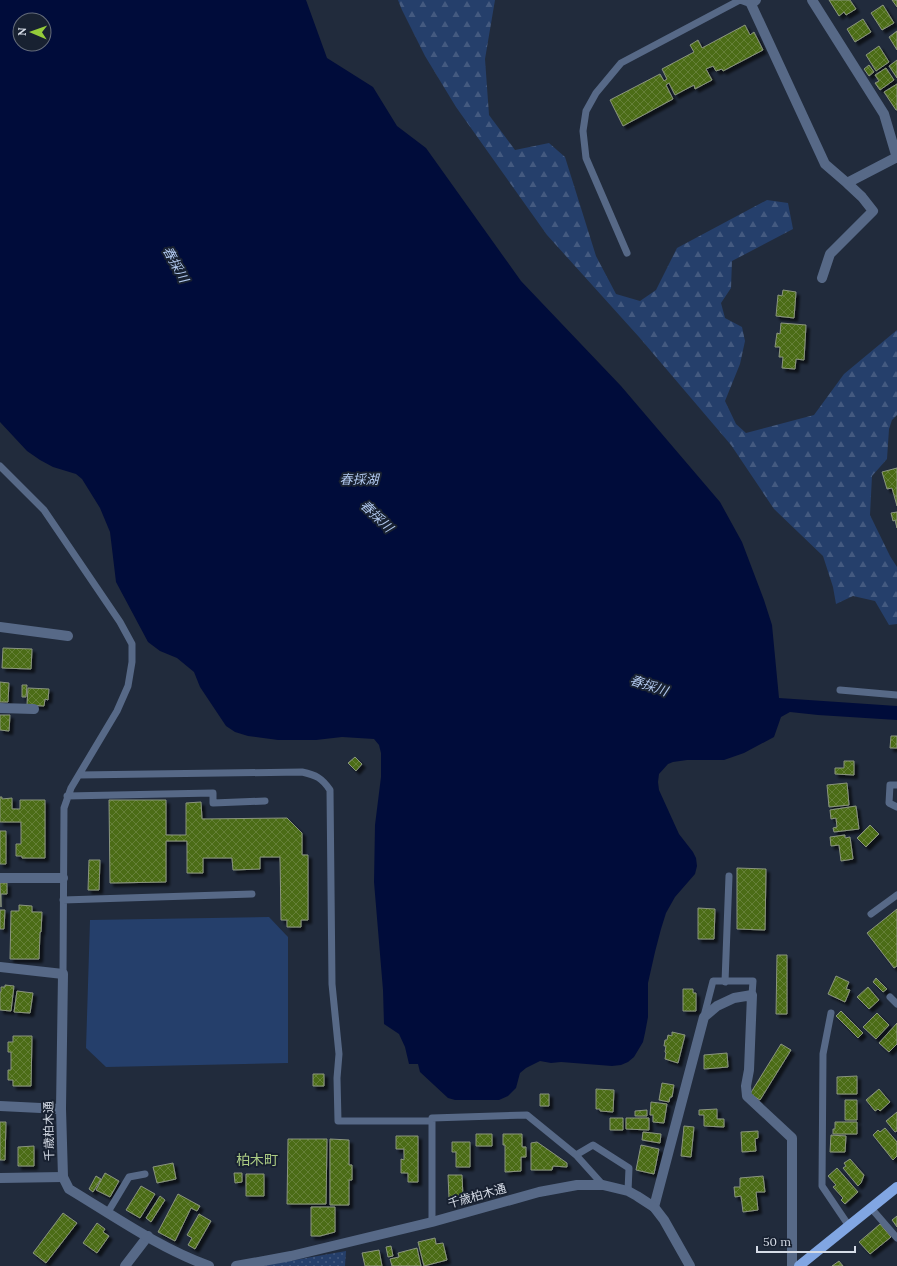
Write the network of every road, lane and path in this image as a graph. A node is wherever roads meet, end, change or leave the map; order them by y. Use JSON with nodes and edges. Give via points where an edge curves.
{"nodes":[{"id":1,"x":812,"y":0,"type":"edge"},
{"id":2,"x":753,"y":2,"type":"edge"},
{"id":3,"x":893,"y":130,"type":"edge"},
{"id":4,"x":897,"y":158,"type":"edge"},
{"id":5,"x":847,"y":183,"type":"junction"},
{"id":6,"x":627,"y":253,"type":"dead end"},
{"id":7,"x":822,"y":278,"type":"dead end"},
{"id":8,"x":0,"y":466,"type":"edge"},
{"id":9,"x":0,"y":627,"type":"edge"},
{"id":10,"x":68,"y":636,"type":"dead end"},
{"id":11,"x":840,"y":690,"type":"dead end"},
{"id":12,"x":897,"y":695,"type":"edge"},
{"id":13,"x":0,"y":708,"type":"edge"},
{"id":14,"x":34,"y":709,"type":"dead end"},
{"id":15,"x":79,"y":775,"type":"junction"},
{"id":16,"x":897,"y":785,"type":"edge"},
{"id":17,"x":68,"y":796,"type":"junction"},
{"id":18,"x":265,"y":801,"type":"dead end"},
{"id":19,"x":897,"y":806,"type":"edge"},
{"id":20,"x":729,"y":876,"type":"dead end"},
{"id":21,"x":0,"y":878,"type":"edge"},
{"id":22,"x":63,"y":878,"type":"junction"},
{"id":23,"x":252,"y":894,"type":"dead end"},
{"id":24,"x":897,"y":895,"type":"edge"},
{"id":25,"x":63,"y":900,"type":"junction"},
{"id":26,"x":871,"y":914,"type":"dead end"},
{"id":27,"x":0,"y":967,"type":"edge"},
{"id":28,"x":63,"y":974,"type":"junction"},
{"id":29,"x":725,"y":982,"type":"junction"},
{"id":30,"x":752,"y":995,"type":"junction"},
{"id":31,"x":890,"y":997,"type":"dead end"},
{"id":32,"x":897,"y":1004,"type":"edge"},
{"id":33,"x":831,"y":1013,"type":"dead end"},
{"id":34,"x":704,"y":1017,"type":"junction"},
{"id":35,"x":0,"y":1106,"type":"edge"},
{"id":36,"x":61,"y":1109,"type":"junction"},
{"id":37,"x":432,"y":1121,"type":"junction"},
{"id":38,"x":576,"y":1155,"type":"junction"},
{"id":39,"x":145,"y":1174,"type":"dead end"},
{"id":40,"x":63,"y":1177,"type":"junction"},
{"id":41,"x":0,"y":1178,"type":"edge"},
{"id":42,"x":603,"y":1185,"type":"junction"},
{"id":43,"x":897,"y":1187,"type":"edge"},
{"id":44,"x":628,"y":1191,"type":"junction"},
{"id":45,"x":654,"y":1207,"type":"junction"},
{"id":46,"x":871,"y":1208,"type":"junction"},
{"id":47,"x":108,"y":1212,"type":"junction"},
{"id":48,"x":432,"y":1222,"type":"junction"},
{"id":49,"x":849,"y":1226,"type":"junction"},
{"id":50,"x":148,"y":1236,"type":"junction"},
{"id":51,"x":897,"y":1238,"type":"edge"},
{"id":52,"x":125,"y":1266,"type":"edge"},
{"id":53,"x":208,"y":1266,"type":"edge"},
{"id":54,"x":236,"y":1266,"type":"edge"},
{"id":55,"x":690,"y":1266,"type":"edge"},
{"id":56,"x":792,"y":1266,"type":"edge"},
{"id":57,"x":799,"y":1266,"type":"edge"}],
"edges":[{"from":1,"to":3,"type":"street"},
{"from":2,"to":5,"type":"street","via":[[825,164]]},
{"from":2,"to":6,"type":"lane","via":[[740,0],[621,63],[596,93],[586,111],[583,131],[586,158]]},
{"from":3,"to":4,"type":"street"},
{"from":4,"to":5,"type":"street"},
{"from":5,"to":7,"type":"street","via":[[873,211],[830,254]]},
{"from":8,"to":15,"type":"lane","via":[[44,510],[120,622],[132,644],[128,686],[117,711]]},
{"from":9,"to":10,"type":"street"},
{"from":11,"to":12,"type":"lane"},
{"from":13,"to":14,"type":"street"},
{"from":15,"to":17,"type":"lane"},
{"from":15,"to":37,"type":"lane","via":[[302,772],[315,775],[325,782],[330,790],[332,984],[338,1054],[338,1121]]},
{"from":16,"to":19,"type":"lane","via":[[890,785],[889,803]]},
{"from":17,"to":18,"type":"lane","via":[[213,793],[213,803]]},
{"from":17,"to":22,"type":"lane","via":[[64,808]]},
{"from":20,"to":29,"type":"lane"},
{"from":21,"to":22,"type":"street"},
{"from":22,"to":25,"type":"lane"},
{"from":23,"to":25,"type":"lane"},
{"from":24,"to":26,"type":"lane"},
{"from":25,"to":28,"type":"lane"},
{"from":27,"to":28,"type":"street"},
{"from":28,"to":36,"type":"street","name":"千歳柏木通"},
{"from":29,"to":30,"type":"lane","via":[[753,981]]},
{"from":29,"to":34,"type":"lane","via":[[713,981]]},
{"from":30,"to":34,"type":"street","via":[[734,998],[717,1006]]},
{"from":30,"to":56,"type":"street","via":[[747,1096],[792,1138]]},
{"from":31,"to":32,"type":"lane"},
{"from":33,"to":49,"type":"lane","via":[[823,1054],[822,1186]]},
{"from":34,"to":45,"type":"street"},
{"from":35,"to":36,"type":"street"},
{"from":36,"to":40,"type":"street","name":"千歳柏木通"},
{"from":37,"to":38,"type":"lane","via":[[432,1118],[527,1115]]},
{"from":37,"to":48,"type":"lane"},
{"from":38,"to":42,"type":"lane"},
{"from":38,"to":44,"type":"lane","via":[[593,1145],[629,1168]]},
{"from":39,"to":47,"type":"lane","via":[[129,1177]]},
{"from":40,"to":41,"type":"street"},
{"from":40,"to":47,"type":"street","name":"千歳柏木通","via":[[70,1189]]},
{"from":42,"to":44,"type":"street","name":"千歳柏木通"},
{"from":42,"to":48,"type":"street","name":"千歳柏木通","via":[[577,1185],[539,1192]]},
{"from":43,"to":46,"type":"main road"},
{"from":44,"to":45,"type":"street","name":"千歳柏木通"},
{"from":45,"to":55,"type":"street","name":"千歳柏木通"},
{"from":46,"to":49,"type":"main road"},
{"from":46,"to":51,"type":"lane"},
{"from":47,"to":50,"type":"street","name":"千歳柏木通"},
{"from":48,"to":54,"type":"street","name":"千歳柏木通","via":[[292,1256]]},
{"from":49,"to":57,"type":"main road"},
{"from":50,"to":52,"type":"street"},
{"from":50,"to":53,"type":"street","name":"千歳柏木通"}]}
